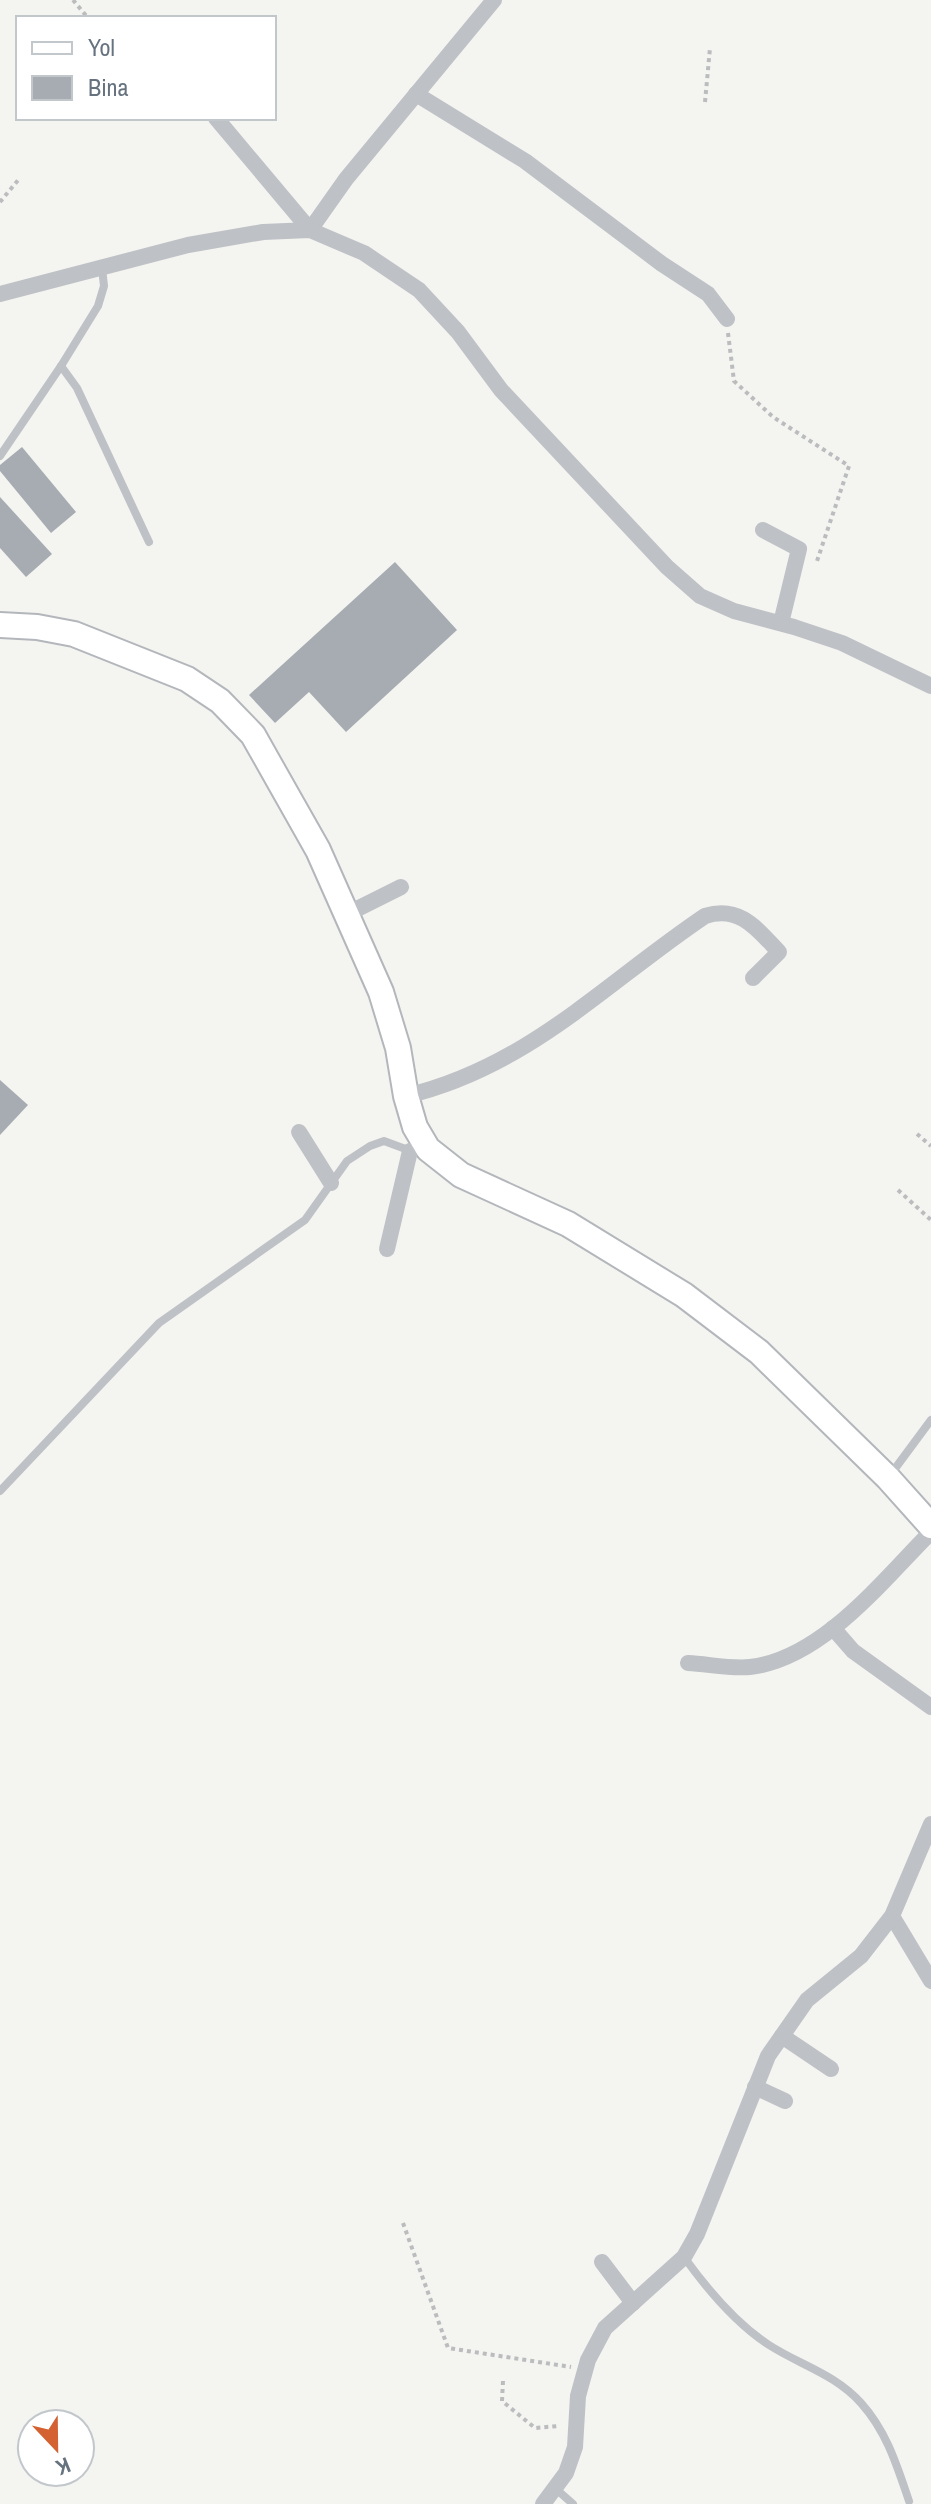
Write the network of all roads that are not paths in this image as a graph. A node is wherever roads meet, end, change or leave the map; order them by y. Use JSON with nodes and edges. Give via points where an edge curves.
{"nodes":[{"id":1,"x":494,"y":0,"type":"edge"},
{"id":2,"x":416,"y":94,"type":"junction"},
{"id":3,"x":218,"y":120,"type":"edge"},
{"id":4,"x":310,"y":230,"type":"junction"},
{"id":5,"x":102,"y":268,"type":"junction"},
{"id":6,"x":0,"y":294,"type":"edge"},
{"id":7,"x":727,"y":319,"type":"road end"},
{"id":8,"x":61,"y":366,"type":"junction"},
{"id":9,"x":0,"y":456,"type":"edge"},
{"id":10,"x":763,"y":530,"type":"dead end"},
{"id":11,"x":149,"y":542,"type":"dead end"},
{"id":12,"x":781,"y":623,"type":"junction"},
{"id":13,"x":0,"y":625,"type":"edge"},
{"id":14,"x":931,"y":686,"type":"edge"},
{"id":15,"x":401,"y":887,"type":"dead end"},
{"id":16,"x":347,"y":914,"type":"junction"},
{"id":17,"x":753,"y":978,"type":"dead end"},
{"id":18,"x":406,"y":1096,"type":"junction"},
{"id":19,"x":299,"y":1132,"type":"dead end"},
{"id":20,"x":419,"y":1150,"type":"junction"},
{"id":21,"x":331,"y":1183,"type":"junction"},
{"id":22,"x":387,"y":1249,"type":"dead end"},
{"id":23,"x":931,"y":1420,"type":"edge"},
{"id":24,"x":888,"y":1478,"type":"junction"},
{"id":25,"x":0,"y":1491,"type":"edge"},
{"id":26,"x":931,"y":1529,"type":"edge"},
{"id":27,"x":833,"y":1628,"type":"junction"},
{"id":28,"x":688,"y":1663,"type":"dead end"},
{"id":29,"x":931,"y":1707,"type":"edge"},
{"id":30,"x":931,"y":1824,"type":"edge"},
{"id":31,"x":892,"y":1916,"type":"junction"},
{"id":32,"x":931,"y":1981,"type":"edge"},
{"id":33,"x":782,"y":2036,"type":"junction"},
{"id":34,"x":831,"y":2069,"type":"dead end"},
{"id":35,"x":755,"y":2087,"type":"junction"},
{"id":36,"x":785,"y":2101,"type":"dead end"},
{"id":37,"x":684,"y":2257,"type":"junction"},
{"id":38,"x":602,"y":2262,"type":"dead end"},
{"id":39,"x":633,"y":2303,"type":"junction"},
{"id":40,"x":556,"y":2489,"type":"junction"},
{"id":41,"x":909,"y":2501,"type":"dead end"},
{"id":42,"x":543,"y":2504,"type":"edge"},
{"id":43,"x":573,"y":2504,"type":"edge"}],
"edges":[{"from":1,"to":2,"type":"street"},
{"from":2,"to":4,"type":"street"},
{"from":2,"to":7,"type":"street","via":[[525,161],[708,294]]},
{"from":3,"to":4,"type":"street"},
{"from":4,"to":5,"type":"street","via":[[218,239]]},
{"from":4,"to":12,"type":"street","via":[[364,253],[419,290],[501,390],[700,596]]},
{"from":5,"to":6,"type":"street"},
{"from":5,"to":8,"type":"lane","via":[[102,297]]},
{"from":8,"to":9,"type":"lane"},
{"from":8,"to":11,"type":"lane","via":[[77,388]]},
{"from":10,"to":12,"type":"street","via":[[799,549]]},
{"from":12,"to":14,"type":"street","via":[[842,643]]},
{"from":13,"to":16,"type":"street","via":[[74,634],[187,679],[220,701],[253,735],[318,850]]},
{"from":15,"to":16,"type":"street"},
{"from":16,"to":18,"type":"street","via":[[381,992]]},
{"from":17,"to":18,"type":"street","via":[[779,952],[739,916],[705,916],[504,1059]]},
{"from":18,"to":20,"type":"street"},
{"from":19,"to":21,"type":"street"},
{"from":20,"to":21,"type":"lane","via":[[384,1141],[370,1146],[347,1161]]},
{"from":20,"to":22,"type":"street"},
{"from":20,"to":24,"type":"street","via":[[568,1224],[684,1295],[759,1352]]},
{"from":21,"to":25,"type":"lane","via":[[292,1231],[159,1323]]},
{"from":23,"to":24,"type":"lane"},
{"from":24,"to":26,"type":"street"},
{"from":26,"to":27,"type":"street"},
{"from":27,"to":28,"type":"street","via":[[798,1650],[749,1667]]},
{"from":27,"to":29,"type":"street","via":[[853,1651]]},
{"from":30,"to":31,"type":"street"},
{"from":31,"to":32,"type":"street"},
{"from":31,"to":33,"type":"street","via":[[861,1956],[807,2000]]},
{"from":33,"to":34,"type":"street"},
{"from":33,"to":35,"type":"street"},
{"from":35,"to":36,"type":"street"},
{"from":35,"to":37,"type":"street"},
{"from":37,"to":39,"type":"street"},
{"from":37,"to":41,"type":"lane","via":[[747,2328],[836,2381],[863,2404],[888,2441]]},
{"from":38,"to":39,"type":"street"},
{"from":39,"to":40,"type":"street","via":[[605,2328],[588,2360],[578,2396],[575,2447]]},
{"from":40,"to":42,"type":"street"},
{"from":40,"to":43,"type":"lane"}]}
